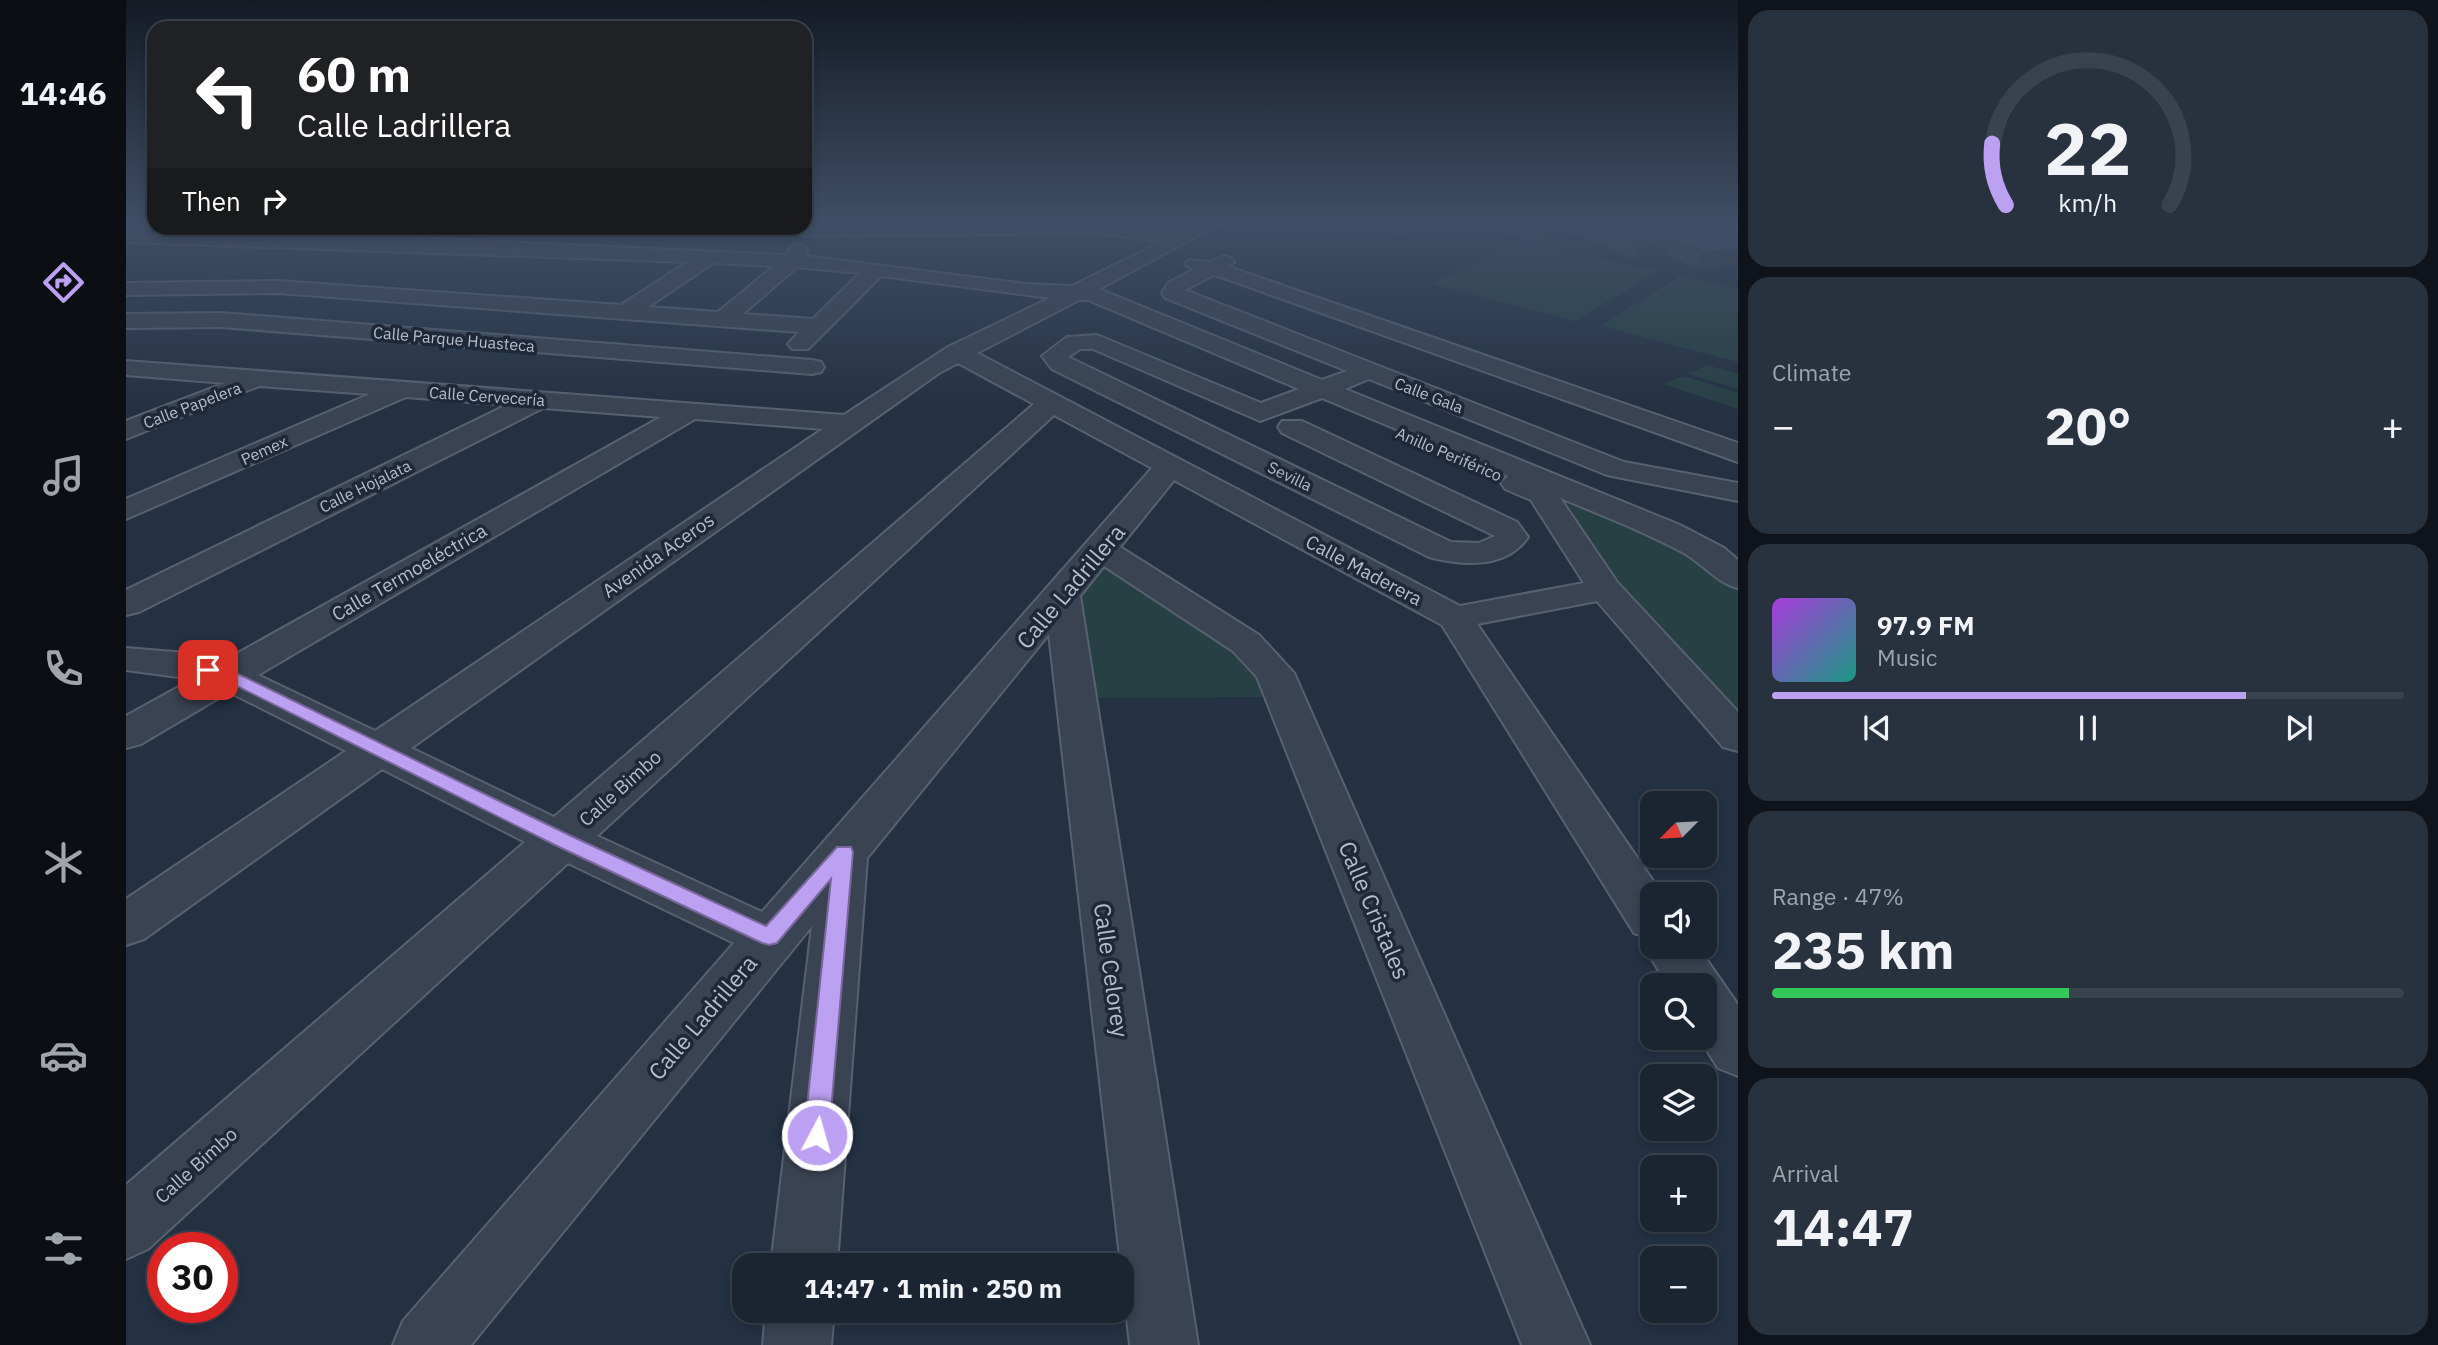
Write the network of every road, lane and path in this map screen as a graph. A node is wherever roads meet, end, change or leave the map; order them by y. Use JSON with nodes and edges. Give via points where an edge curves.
{"nodes":[{"id":1,"x":282,"y":285,"type":"edge"},
{"id":2,"x":667,"y":285,"type":"edge"},
{"id":3,"x":764,"y":285,"type":"edge"},
{"id":4,"x":852,"y":285,"type":"edge"},
{"id":5,"x":998,"y":285,"type":"edge"},
{"id":6,"x":1086,"y":285,"type":"edge"},
{"id":7,"x":1179,"y":285,"type":"edge"},
{"id":8,"x":1271,"y":285,"type":"edge"},
{"id":9,"x":278,"y":287,"type":"junction"},
{"id":10,"x":1003,"y":287,"type":"joint"},
{"id":11,"x":126,"y":289,"type":"edge"},
{"id":12,"x":564,"y":289,"type":"dead end"},
{"id":13,"x":1065,"y":293,"type":"junction"},
{"id":14,"x":537,"y":306,"type":"junction"},
{"id":15,"x":624,"y":313,"type":"junction"},
{"id":16,"x":723,"y":319,"type":"junction"},
{"id":17,"x":221,"y":320,"type":"junction"},
{"id":18,"x":126,"y":321,"type":"edge"},
{"id":19,"x":817,"y":326,"type":"junction"},
{"id":20,"x":1403,"y":334,"type":"junction"},
{"id":21,"x":591,"y":349,"type":"junction"},
{"id":22,"x":956,"y":352,"type":"junction"},
{"id":23,"x":1332,"y":357,"type":"junction"},
{"id":24,"x":782,"y":363,"type":"junction"},
{"id":25,"x":812,"y":367,"type":"dead end"},
{"id":26,"x":130,"y":370,"type":"edge"},
{"id":27,"x":1368,"y":371,"type":"junction"},
{"id":28,"x":257,"y":379,"type":"junction"},
{"id":29,"x":1399,"y":383,"type":"junction"},
{"id":30,"x":402,"y":390,"type":"junction"},
{"id":31,"x":1332,"y":398,"type":"junction"},
{"id":32,"x":540,"y":400,"type":"junction"},
{"id":33,"x":1050,"y":404,"type":"junction"},
{"id":34,"x":692,"y":410,"type":"junction"},
{"id":35,"x":848,"y":423,"type":"junction"},
{"id":36,"x":126,"y":431,"type":"edge"},
{"id":37,"x":1738,"y":453,"type":"edge"},
{"id":38,"x":1169,"y":467,"type":"junction"},
{"id":39,"x":1551,"y":491,"type":"junction"},
{"id":40,"x":1738,"y":492,"type":"edge"},
{"id":41,"x":126,"y":510,"type":"edge"},
{"id":42,"x":1102,"y":550,"type":"junction"},
{"id":43,"x":1737,"y":577,"type":"edge"},
{"id":44,"x":1605,"y":589,"type":"junction"},
{"id":45,"x":1062,"y":595,"type":"junction"},
{"id":46,"x":126,"y":604,"type":"edge"},
{"id":47,"x":1455,"y":618,"type":"junction"},
{"id":48,"x":126,"y":659,"type":"edge"},
{"id":49,"x":229,"y":676,"type":"junction"},
{"id":50,"x":126,"y":734,"type":"edge"},
{"id":51,"x":1738,"y":737,"type":"edge"},
{"id":52,"x":380,"y":748,"type":"junction"},
{"id":53,"x":562,"y":840,"type":"junction"},
{"id":54,"x":844,"y":852,"type":"junction"},
{"id":55,"x":1640,"y":901,"type":"edge"},
{"id":56,"x":126,"y":925,"type":"edge"},
{"id":57,"x":769,"y":937,"type":"junction"},
{"id":58,"x":1717,"y":1019,"type":"edge"},
{"id":59,"x":1738,"y":1051,"type":"edge"},
{"id":60,"x":126,"y":1227,"type":"edge"},
{"id":61,"x":805,"y":1253,"type":"edge"},
{"id":62,"x":799,"y":1323,"type":"edge"},
{"id":63,"x":427,"y":1345,"type":"edge"},
{"id":64,"x":797,"y":1345,"type":"edge"},
{"id":65,"x":1164,"y":1345,"type":"edge"},
{"id":66,"x":1556,"y":1345,"type":"edge"}],
"edges":[{"from":1,"to":9,"type":"street"},
{"from":2,"to":15,"type":"street"},
{"from":3,"to":16,"type":"street"},
{"from":4,"to":19,"type":"street"},
{"from":5,"to":10,"type":"street","name":"Anillo Periférico"},
{"from":6,"to":13,"type":"street","name":"Avenida Aceros"},
{"from":7,"to":23,"type":"street","name":"Calle Gala","via":[[1173,293]]},
{"from":8,"to":20,"type":"street"},
{"from":9,"to":11,"type":"street"},
{"from":9,"to":14,"type":"street"},
{"from":9,"to":17,"type":"street"},
{"from":10,"to":13,"type":"street","name":"Anillo Periférico"},
{"from":12,"to":14,"type":"street"},
{"from":13,"to":22,"type":"street","name":"Avenida Aceros"},
{"from":13,"to":31,"type":"street","name":"Anillo Periférico","via":[[1142,319]]},
{"from":14,"to":15,"type":"street"},
{"from":15,"to":16,"type":"street"},
{"from":16,"to":19,"type":"street"},
{"from":17,"to":18,"type":"street","name":"Calle Parque Huasteca"},
{"from":17,"to":21,"type":"street","name":"Calle Parque Huasteca"},
{"from":17,"to":26,"type":"street"},
{"from":19,"to":24,"type":"street"},
{"from":20,"to":23,"type":"street"},
{"from":20,"to":37,"type":"street"},
{"from":21,"to":24,"type":"street","name":"Calle Parque Huasteca"},
{"from":21,"to":32,"type":"street","name":"Calle Hojalata"},
{"from":22,"to":33,"type":"street","name":"Calle Maderera"},
{"from":22,"to":35,"type":"street","name":"Avenida Aceros"},
{"from":23,"to":27,"type":"street","name":"Calle Gala"},
{"from":24,"to":25,"type":"street","name":"Calle Parque Huasteca"},
{"from":26,"to":28,"type":"street","name":"Calle Cervecería"},
{"from":27,"to":29,"type":"street","name":"Calle Gala"},
{"from":27,"to":31,"type":"street"},
{"from":28,"to":30,"type":"street","name":"Calle Cervecería"},
{"from":28,"to":36,"type":"street","name":"Calle Papelera"},
{"from":29,"to":31,"type":"street"},
{"from":29,"to":40,"type":"street","name":"Calle Gala","via":[[1617,469]]},
{"from":30,"to":32,"type":"street","name":"Calle Cervecería"},
{"from":30,"to":41,"type":"street","name":"Pemex"},
{"from":31,"to":31,"type":"street","name":"Sevilla","via":[[1260,413],[1097,342],[1075,342],[1054,356],[1061,364],[1441,550],[1466,554],[1508,543],[1512,537],[1500,525],[1292,427]]},
{"from":31,"to":39,"type":"street","name":"Anillo Periférico"},
{"from":32,"to":34,"type":"street","name":"Calle Cervecería"},
{"from":32,"to":46,"type":"street","name":"Calle Hojalata"},
{"from":33,"to":38,"type":"street","name":"Calle Maderera"},
{"from":33,"to":53,"type":"street","name":"Calle Bimbo"},
{"from":34,"to":35,"type":"street","name":"Calle Cervecería"},
{"from":34,"to":49,"type":"street","name":"Calle Termoeléctrica"},
{"from":35,"to":52,"type":"street","name":"Avenida Aceros"},
{"from":38,"to":42,"type":"street","name":"Calle Ladrillera"},
{"from":38,"to":47,"type":"street","name":"Calle Maderera"},
{"from":39,"to":43,"type":"street","name":"Anillo Periférico","via":[[1694,544]]},
{"from":39,"to":44,"type":"street"},
{"from":42,"to":45,"type":"street","name":"Calle Ladrillera"},
{"from":42,"to":66,"type":"street","name":"Calle Cristales","via":[[1246,643],[1275,673]]},
{"from":44,"to":47,"type":"street"},
{"from":44,"to":51,"type":"street"},
{"from":45,"to":54,"type":"street","name":"Calle Ladrillera"},
{"from":45,"to":65,"type":"street","name":"Calle Celorey"},
{"from":47,"to":55,"type":"street","name":"Calle Maderera"},
{"from":48,"to":49,"type":"street","via":[[186,665]]},
{"from":49,"to":50,"type":"street","name":"Calle Termoeléctrica"},
{"from":49,"to":52,"type":"street"},
{"from":52,"to":53,"type":"street"},
{"from":52,"to":56,"type":"street","name":"Avenida Aceros"},
{"from":53,"to":57,"type":"street"},
{"from":53,"to":60,"type":"street","name":"Calle Bimbo"},
{"from":54,"to":57,"type":"street","name":"Calle Ladrillera"},
{"from":54,"to":61,"type":"street"},
{"from":57,"to":63,"type":"street","name":"Calle Ladrillera"},
{"from":58,"to":59,"type":"street"},
{"from":62,"to":64,"type":"street"}]}
